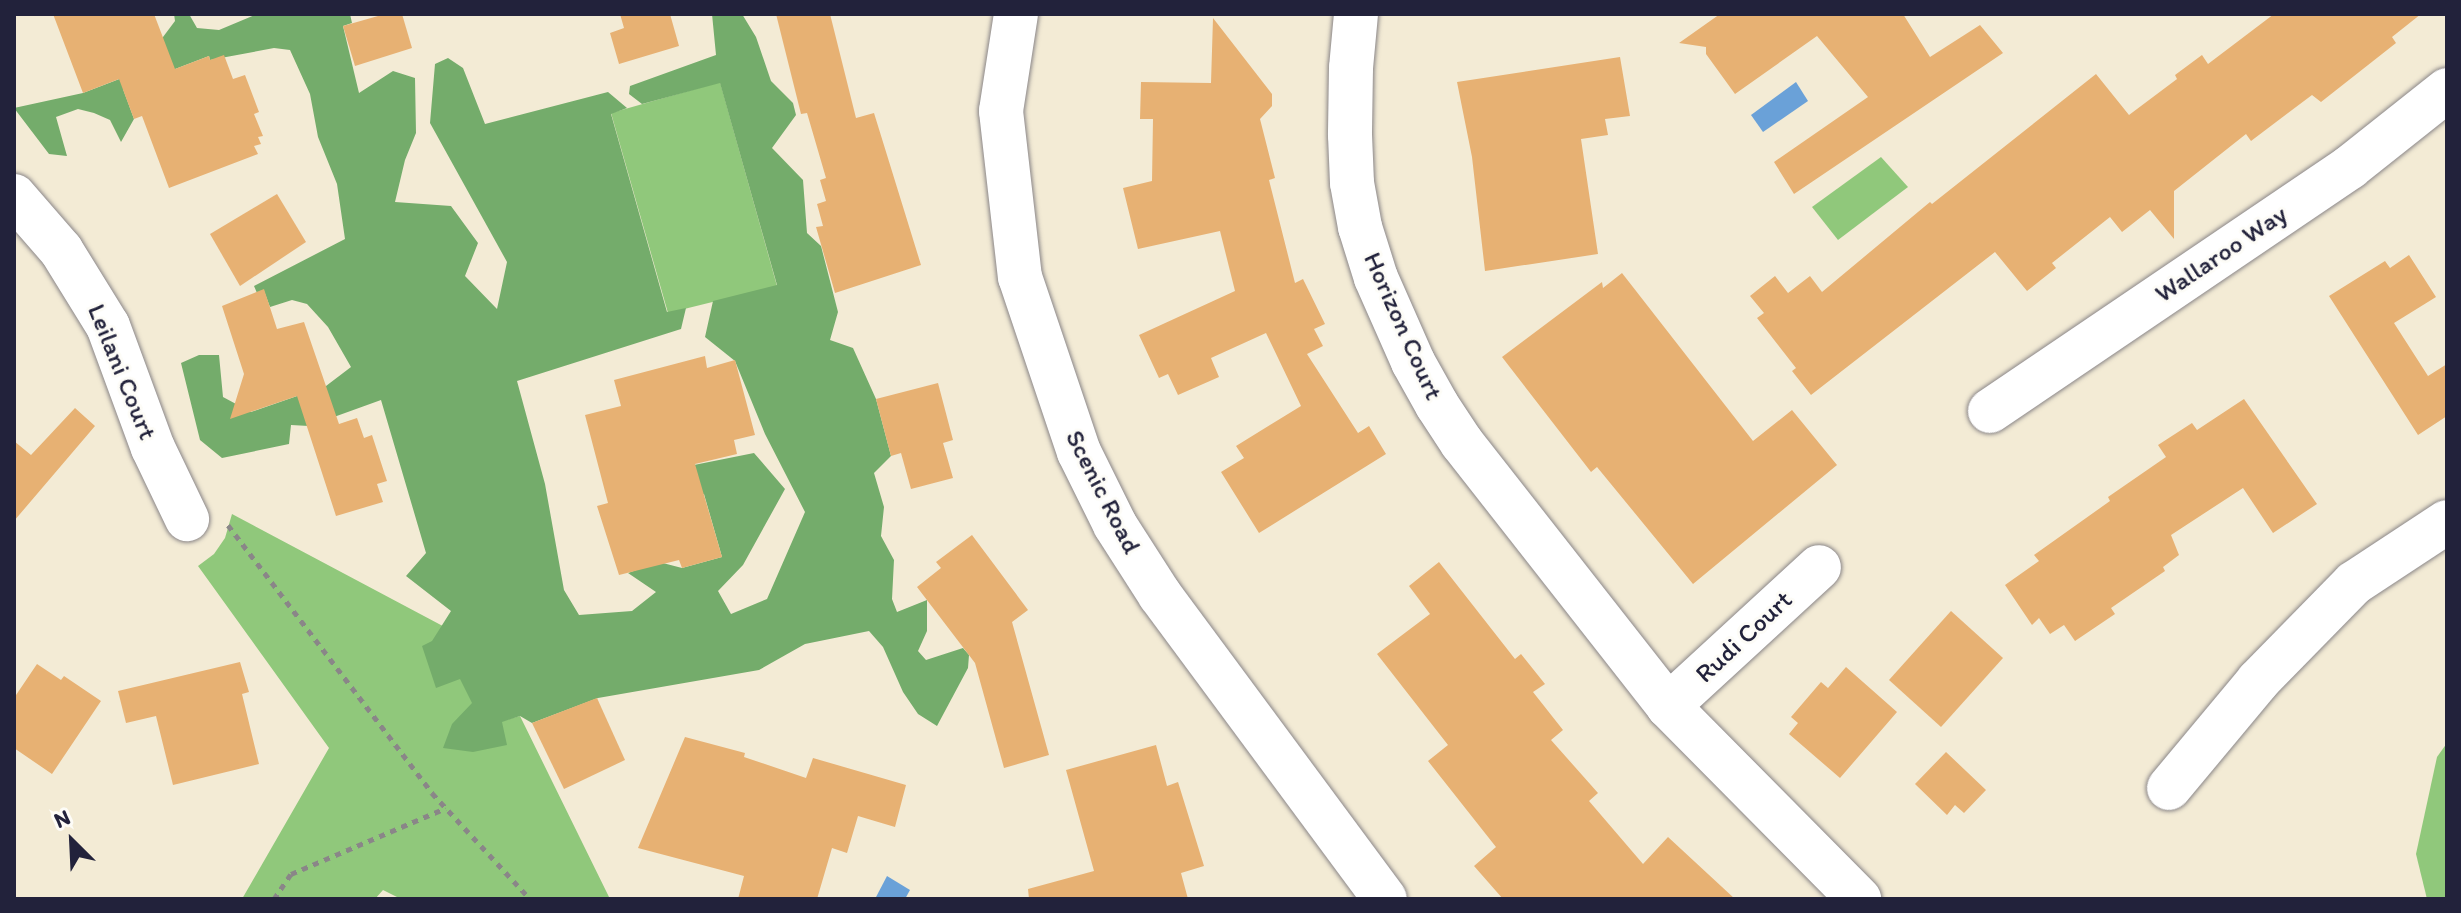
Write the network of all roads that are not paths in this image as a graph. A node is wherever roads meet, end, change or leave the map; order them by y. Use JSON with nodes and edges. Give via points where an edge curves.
{"nodes":[{"id":1,"x":1016,"y":14,"type":"edge"},
{"id":2,"x":1356,"y":14,"type":"edge"},
{"id":3,"x":2447,"y":90,"type":"edge"},
{"id":4,"x":14,"y":196,"type":"edge"},
{"id":5,"x":1990,"y":411,"type":"dead end"},
{"id":6,"x":187,"y":519,"type":"road end"},
{"id":7,"x":2447,"y":522,"type":"edge"},
{"id":8,"x":1819,"y":567,"type":"dead end"},
{"id":9,"x":1668,"y":706,"type":"junction"},
{"id":10,"x":2169,"y":788,"type":"dead end"},
{"id":11,"x":1385,"y":899,"type":"edge"},
{"id":12,"x":1859,"y":899,"type":"edge"}],
"edges":[{"from":1,"to":11,"type":"street","name":"Scenic Road","via":[[1001,111],[1020,277],[1079,452],[1115,525],[1160,595]]},
{"from":2,"to":9,"type":"street","name":"Horizon Court","via":[[1352,183],[1376,278],[1410,355],[1462,443]]},
{"from":3,"to":5,"type":"street","name":"Wallaroo Way","via":[[2350,167]]},
{"from":4,"to":6,"type":"street","name":"Leilani Court","via":[[61,250],[108,326],[153,448]]},
{"from":7,"to":10,"type":"street","via":[[2354,583],[2258,681]]},
{"from":8,"to":9,"type":"street","name":"Rudi Court"},
{"from":9,"to":12,"type":"street","name":"Horizon Court"}]}
